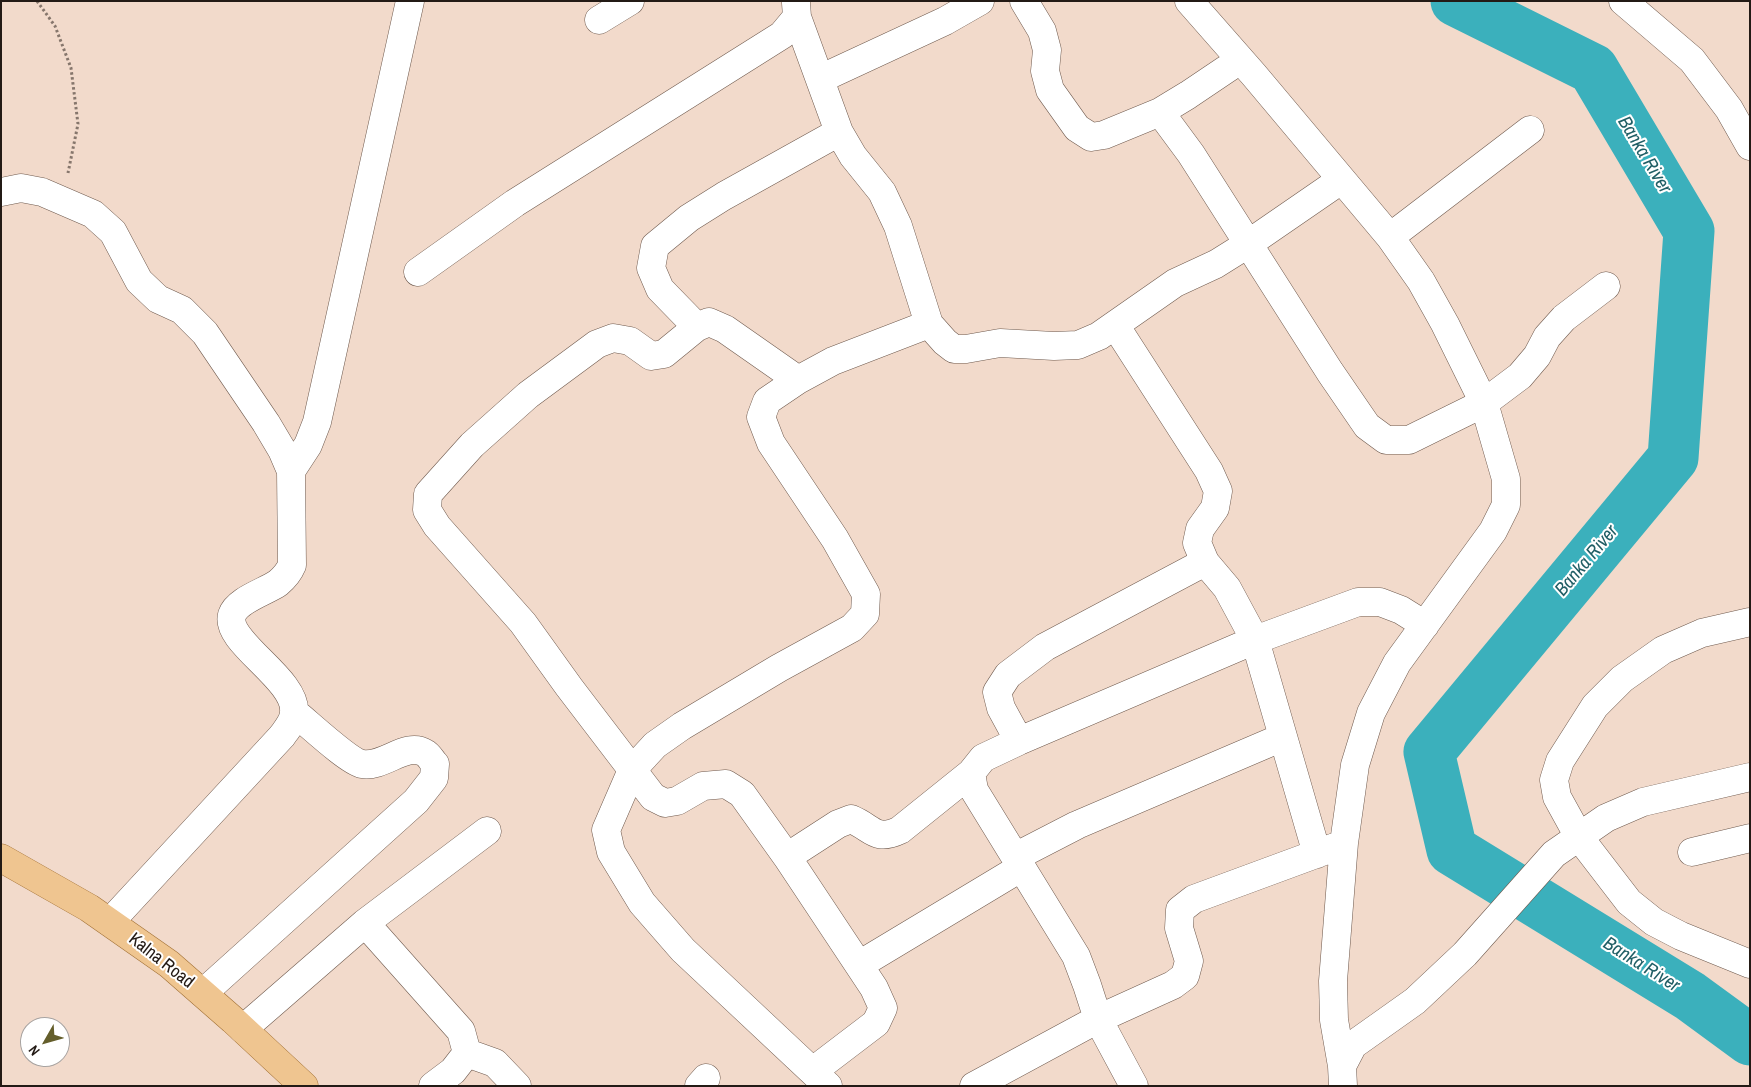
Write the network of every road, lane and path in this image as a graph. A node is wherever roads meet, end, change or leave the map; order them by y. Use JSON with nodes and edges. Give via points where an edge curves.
{"nodes":[{"id":1,"x":37,"y":1,"type":"edge"},
{"id":2,"x":410,"y":1,"type":"edge"},
{"id":3,"x":630,"y":1,"type":"edge"},
{"id":4,"x":980,"y":1,"type":"edge"},
{"id":5,"x":1024,"y":1,"type":"edge"},
{"id":6,"x":1189,"y":1,"type":"edge"},
{"id":7,"x":1623,"y":1,"type":"edge"},
{"id":8,"x":796,"y":9,"type":"edge"},
{"id":9,"x":599,"y":20,"type":"dead end"},
{"id":10,"x":1240,"y":60,"type":"junction"},
{"id":11,"x":820,"y":79,"type":"junction"},
{"id":12,"x":1160,"y":112,"type":"junction"},
{"id":13,"x":1530,"y":130,"type":"dead end"},
{"id":14,"x":839,"y":132,"type":"junction"},
{"id":15,"x":1750,"y":146,"type":"edge"},
{"id":16,"x":1341,"y":180,"type":"junction"},
{"id":17,"x":1,"y":192,"type":"edge"},
{"id":18,"x":63,"y":201,"type":"junction"},
{"id":19,"x":1390,"y":238,"type":"junction"},
{"id":20,"x":1248,"y":244,"type":"junction"},
{"id":21,"x":418,"y":272,"type":"dead end"},
{"id":22,"x":1606,"y":286,"type":"dead end"},
{"id":23,"x":929,"y":324,"type":"junction"},
{"id":24,"x":1115,"y":325,"type":"junction"},
{"id":25,"x":697,"y":327,"type":"junction"},
{"id":26,"x":798,"y":380,"type":"junction"},
{"id":27,"x":1484,"y":403,"type":"junction"},
{"id":28,"x":291,"y":471,"type":"junction"},
{"id":29,"x":1205,"y":562,"type":"junction"},
{"id":30,"x":1750,"y":622,"type":"edge"},
{"id":31,"x":1425,"y":625,"type":"junction"},
{"id":32,"x":1255,"y":640,"type":"junction"},
{"id":33,"x":294,"y":712,"type":"junction"},
{"id":34,"x":1283,"y":737,"type":"junction"},
{"id":35,"x":1019,"y":741,"type":"junction"},
{"id":36,"x":632,"y":770,"type":"junction"},
{"id":37,"x":971,"y":773,"type":"junction"},
{"id":38,"x":1750,"y":777,"type":"edge"},
{"id":39,"x":486,"y":831,"type":"dead end"},
{"id":40,"x":1579,"y":837,"type":"junction"},
{"id":41,"x":1750,"y":838,"type":"edge"},
{"id":42,"x":1344,"y":843,"type":"junction"},
{"id":43,"x":1692,"y":852,"type":"dead end"},
{"id":44,"x":1317,"y":854,"type":"junction"},
{"id":45,"x":1,"y":858,"type":"edge"},
{"id":46,"x":787,"y":858,"type":"junction"},
{"id":47,"x":1019,"y":862,"type":"junction"},
{"id":48,"x":110,"y":922,"type":"junction"},
{"id":49,"x":365,"y":922,"type":"junction"},
{"id":50,"x":1750,"y":964,"type":"edge"},
{"id":51,"x":859,"y":966,"type":"junction"},
{"id":52,"x":203,"y":993,"type":"junction"},
{"id":53,"x":1098,"y":1019,"type":"junction"},
{"id":54,"x":243,"y":1029,"type":"junction"},
{"id":55,"x":467,"y":1053,"type":"junction"},
{"id":56,"x":1343,"y":1076,"type":"edge"},
{"id":57,"x":820,"y":1078,"type":"edge"},
{"id":58,"x":304,"y":1086,"type":"edge"},
{"id":59,"x":433,"y":1086,"type":"edge"},
{"id":60,"x":518,"y":1086,"type":"edge"},
{"id":61,"x":974,"y":1086,"type":"edge"},
{"id":62,"x":1134,"y":1086,"type":"edge"}],
"edges":[{"from":1,"to":18,"type":"path","via":[[55,26],[71,68],[78,124]]},
{"from":2,"to":28,"type":"street","via":[[316,422],[308,445]]},
{"from":3,"to":9,"type":"street"},
{"from":4,"to":11,"type":"street"},
{"from":5,"to":12,"type":"street","via":[[1042,31],[1050,90],[1077,128],[1091,137],[1104,135]]},
{"from":6,"to":10,"type":"street"},
{"from":7,"to":15,"type":"street","via":[[1692,60],[1730,109]]},
{"from":8,"to":11,"type":"street"},
{"from":8,"to":21,"type":"street","via":[[782,35],[515,203]]},
{"from":10,"to":12,"type":"street"},
{"from":10,"to":16,"type":"street"},
{"from":11,"to":14,"type":"street"},
{"from":12,"to":20,"type":"street"},
{"from":13,"to":19,"type":"street"},
{"from":14,"to":23,"type":"street","via":[[853,156],[882,192],[898,226]]},
{"from":14,"to":25,"type":"street","via":[[724,196],[689,218],[655,246],[651,268],[660,289]]},
{"from":16,"to":19,"type":"street"},
{"from":16,"to":20,"type":"street"},
{"from":17,"to":18,"type":"street","via":[[21,188]]},
{"from":18,"to":28,"type":"street","via":[[93,214],[113,232],[139,281],[158,299],[182,310],[205,333],[266,423]]},
{"from":19,"to":27,"type":"street","via":[[1445,324]]},
{"from":20,"to":24,"type":"street","via":[[1216,264],[1175,283]]},
{"from":20,"to":27,"type":"street","via":[[1367,426],[1386,440],[1409,440]]},
{"from":22,"to":27,"type":"street","via":[[1564,318],[1520,376]]},
{"from":23,"to":24,"type":"street","via":[[945,342],[954,348],[966,349],[1000,344],[1078,344]]},
{"from":23,"to":26,"type":"street","via":[[833,361]]},
{"from":24,"to":29,"type":"street","via":[[1209,471],[1218,491],[1215,508],[1200,529],[1197,543]]},
{"from":25,"to":26,"type":"street","via":[[709,322],[725,329]]},
{"from":25,"to":36,"type":"street","via":[[664,354],[651,356],[630,341],[613,338],[597,344],[528,394],[472,445],[428,494],[427,510],[437,526],[523,623]]},
{"from":26,"to":36,"type":"street","via":[[767,401],[761,417],[771,443],[835,538],[866,594],[865,614],[852,628],[682,726],[655,745]]},
{"from":27,"to":31,"type":"street","via":[[1506,479],[1506,505],[1493,531]]},
{"from":28,"to":33,"type":"street","via":[[292,565],[278,583],[237,606],[231,624],[287,689]]},
{"from":29,"to":32,"type":"street","via":[[1228,588]]},
{"from":29,"to":35,"type":"street","via":[[1045,647],[1008,675],[997,692],[1000,708]]},
{"from":30,"to":40,"type":"street","via":[[1702,633],[1663,650],[1622,679],[1595,706],[1560,761],[1554,780],[1557,797]]},
{"from":31,"to":32,"type":"street","via":[[1402,610],[1380,602],[1358,602]]},
{"from":31,"to":42,"type":"street","via":[[1397,663],[1372,713],[1355,765]]},
{"from":32,"to":34,"type":"street"},
{"from":32,"to":35,"type":"street"},
{"from":33,"to":48,"type":"street","via":[[282,736]]},
{"from":33,"to":52,"type":"street","via":[[361,764],[378,764],[407,750],[426,753],[435,764],[434,778],[416,801]]},
{"from":34,"to":44,"type":"street"},
{"from":34,"to":47,"type":"street","via":[[1085,821]]},
{"from":35,"to":37,"type":"street","via":[[983,758]]},
{"from":36,"to":46,"type":"street","via":[[653,797],[664,803],[677,801],[703,786],[726,784],[742,794]]},
{"from":36,"to":57,"type":"street","via":[[606,830],[610,852],[642,903],[683,950]]},
{"from":37,"to":46,"type":"street","via":[[900,830],[889,835],[877,835],[864,824],[850,819]]},
{"from":37,"to":47,"type":"street","via":[[974,790]]},
{"from":38,"to":40,"type":"street","via":[[1642,802],[1606,818]]},
{"from":39,"to":49,"type":"street"},
{"from":40,"to":50,"type":"street","via":[[1628,902],[1654,922]]},
{"from":40,"to":56,"type":"street","via":[[1554,854],[1465,954],[1415,1001],[1353,1045]]},
{"from":41,"to":43,"type":"street"},
{"from":42,"to":44,"type":"street"},
{"from":42,"to":56,"type":"street","via":[[1333,981],[1334,1020]]},
{"from":44,"to":53,"type":"street","via":[[1194,899],[1180,910],[1179,928],[1189,961],[1185,976],[1173,985]]},
{"from":45,"to":48,"type":"main road","name":"Kalna Road"},
{"from":46,"to":51,"type":"street"},
{"from":47,"to":51,"type":"street"},
{"from":47,"to":53,"type":"street","via":[[1076,956]]},
{"from":48,"to":52,"type":"main road","name":"Kalna Road"},
{"from":49,"to":54,"type":"street"},
{"from":49,"to":55,"type":"street","via":[[461,1031]]},
{"from":51,"to":57,"type":"street","via":[[883,1008],[876,1023]]},
{"from":52,"to":54,"type":"main road","name":"Kalna Road"},
{"from":53,"to":61,"type":"street"},
{"from":53,"to":62,"type":"street"},
{"from":54,"to":58,"type":"main road","name":"Kalna Road"},
{"from":55,"to":59,"type":"street","via":[[453,1071]]},
{"from":55,"to":60,"type":"street","via":[[495,1063]]}]}
